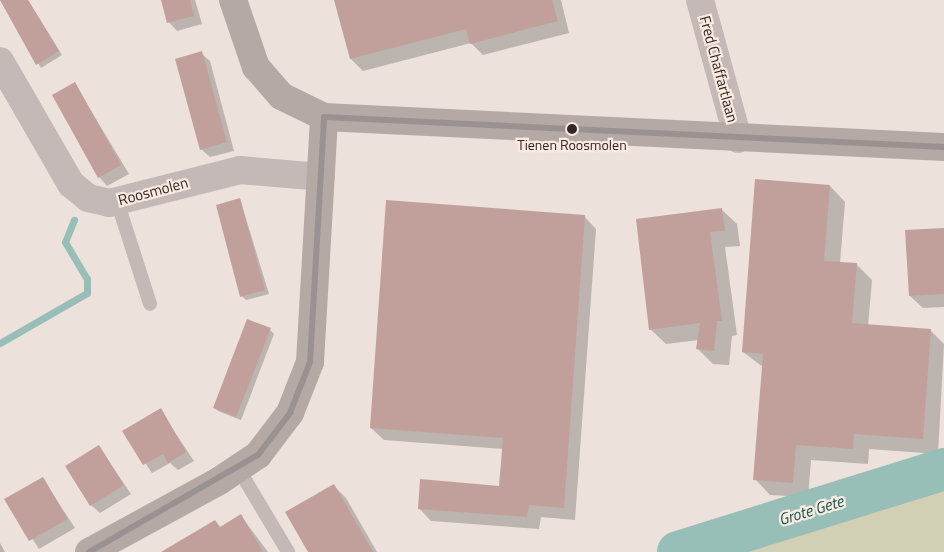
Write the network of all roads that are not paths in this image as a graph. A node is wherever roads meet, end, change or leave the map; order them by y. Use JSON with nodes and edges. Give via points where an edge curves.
{"nodes":[{"id":1,"x":233,"y":0,"type":"edge"},
{"id":2,"x":700,"y":0,"type":"edge"},
{"id":3,"x":0,"y":61,"type":"edge"},
{"id":4,"x":324,"y":117,"type":"junction"},
{"id":5,"x":738,"y":139,"type":"junction"},
{"id":6,"x":944,"y":148,"type":"edge"},
{"id":7,"x":321,"y":177,"type":"junction"},
{"id":8,"x":117,"y":201,"type":"junction"},
{"id":9,"x":150,"y":304,"type":"dead end"},
{"id":10,"x":238,"y":468,"type":"junction"},
{"id":11,"x":89,"y":552,"type":"edge"},
{"id":12,"x":288,"y":552,"type":"edge"}],
"edges":[{"from":1,"to":4,"type":"street","via":[[256,67],[281,96]]},
{"from":2,"to":5,"type":"street","name":"Fred Chaffartlaan"},
{"from":3,"to":8,"type":"street","name":"Roosmolen","via":[[71,184],[88,198]]},
{"from":4,"to":5,"type":"street"},
{"from":4,"to":7,"type":"street"},
{"from":5,"to":6,"type":"street"},
{"from":7,"to":8,"type":"street","name":"Roosmolen","via":[[240,170]]},
{"from":7,"to":10,"type":"street","via":[[310,362],[302,390],[274,438]]},
{"from":8,"to":9,"type":"lane"},
{"from":10,"to":11,"type":"street"},
{"from":10,"to":12,"type":"lane"}]}
